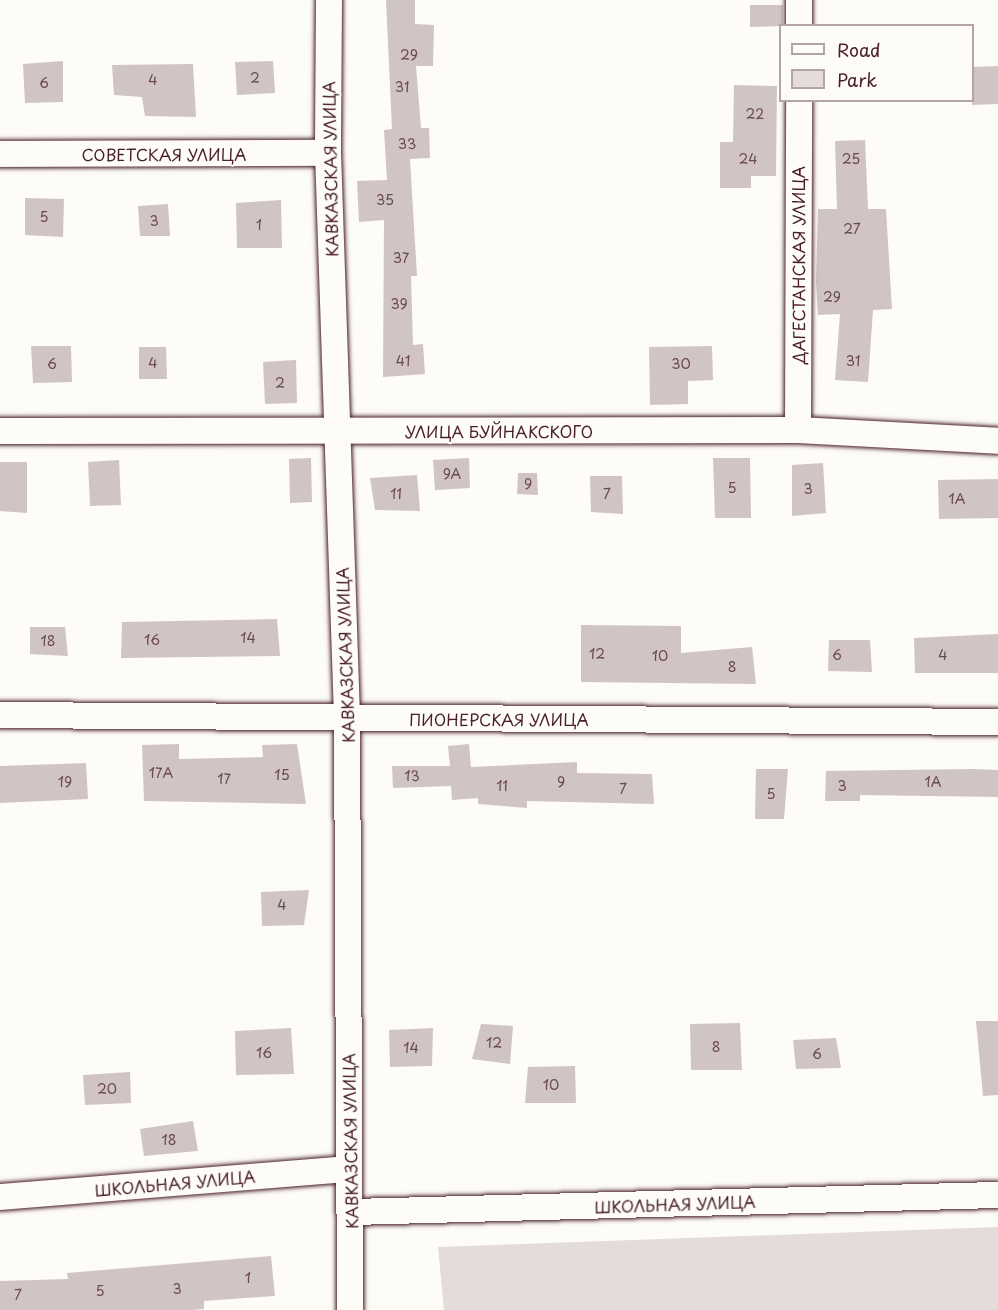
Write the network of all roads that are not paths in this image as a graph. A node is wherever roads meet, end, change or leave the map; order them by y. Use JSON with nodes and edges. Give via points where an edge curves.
{"nodes":[{"id":1,"x":329,"y":0,"type":"edge"},
{"id":2,"x":799,"y":0,"type":"edge"},
{"id":3,"x":799,"y":24,"type":"edge"},
{"id":4,"x":799,"y":102,"type":"edge"},
{"id":5,"x":328,"y":153,"type":"junction"},
{"id":6,"x":0,"y":154,"type":"edge"},
{"id":7,"x":798,"y":430,"type":"junction"},
{"id":8,"x":0,"y":431,"type":"edge"},
{"id":9,"x":337,"y":431,"type":"junction"},
{"id":10,"x":998,"y":441,"type":"edge"},
{"id":11,"x":0,"y":715,"type":"edge"},
{"id":12,"x":347,"y":718,"type":"junction"},
{"id":13,"x":998,"y":722,"type":"edge"},
{"id":14,"x":349,"y":1169,"type":"junction"},
{"id":15,"x":998,"y":1195,"type":"edge"},
{"id":16,"x":0,"y":1197,"type":"edge"},
{"id":17,"x":352,"y":1212,"type":"junction"},
{"id":18,"x":350,"y":1310,"type":"edge"}],
"edges":[{"from":1,"to":5,"type":"street","name":"КАВКАЗСКАЯ УЛИЦА"},
{"from":2,"to":3,"type":"street"},
{"from":4,"to":7,"type":"street","name":"ДАГЕСТАНСКАЯ УЛИЦА"},
{"from":5,"to":6,"type":"street","name":"СОВЕТСКАЯ УЛИЦА"},
{"from":5,"to":9,"type":"street","name":"КАВКАЗСКАЯ УЛИЦА"},
{"from":7,"to":9,"type":"street","name":"УЛИЦА БУЙНАКСКОГО"},
{"from":7,"to":10,"type":"street","name":"УЛИЦА БУЙНАКСКОГО"},
{"from":8,"to":9,"type":"street","name":"УЛИЦА БУЙНАКСКОГО"},
{"from":9,"to":12,"type":"street","name":"КАВКАЗСКАЯ УЛИЦА"},
{"from":11,"to":12,"type":"street","name":"ПИОНЕРСКАЯ УЛИЦА"},
{"from":12,"to":13,"type":"street","name":"ПИОНЕРСКАЯ УЛИЦА"},
{"from":12,"to":14,"type":"street","name":"КАВКАЗСКАЯ УЛИЦА"},
{"from":14,"to":16,"type":"street","name":"ШКОЛЬНАЯ УЛИЦА"},
{"from":14,"to":17,"type":"street","name":"КАВКАЗСКАЯ УЛИЦА"},
{"from":15,"to":17,"type":"street","name":"ШКОЛЬНАЯ УЛИЦА"},
{"from":17,"to":18,"type":"street","name":"КАВКАЗСКАЯ УЛИЦА"}]}
